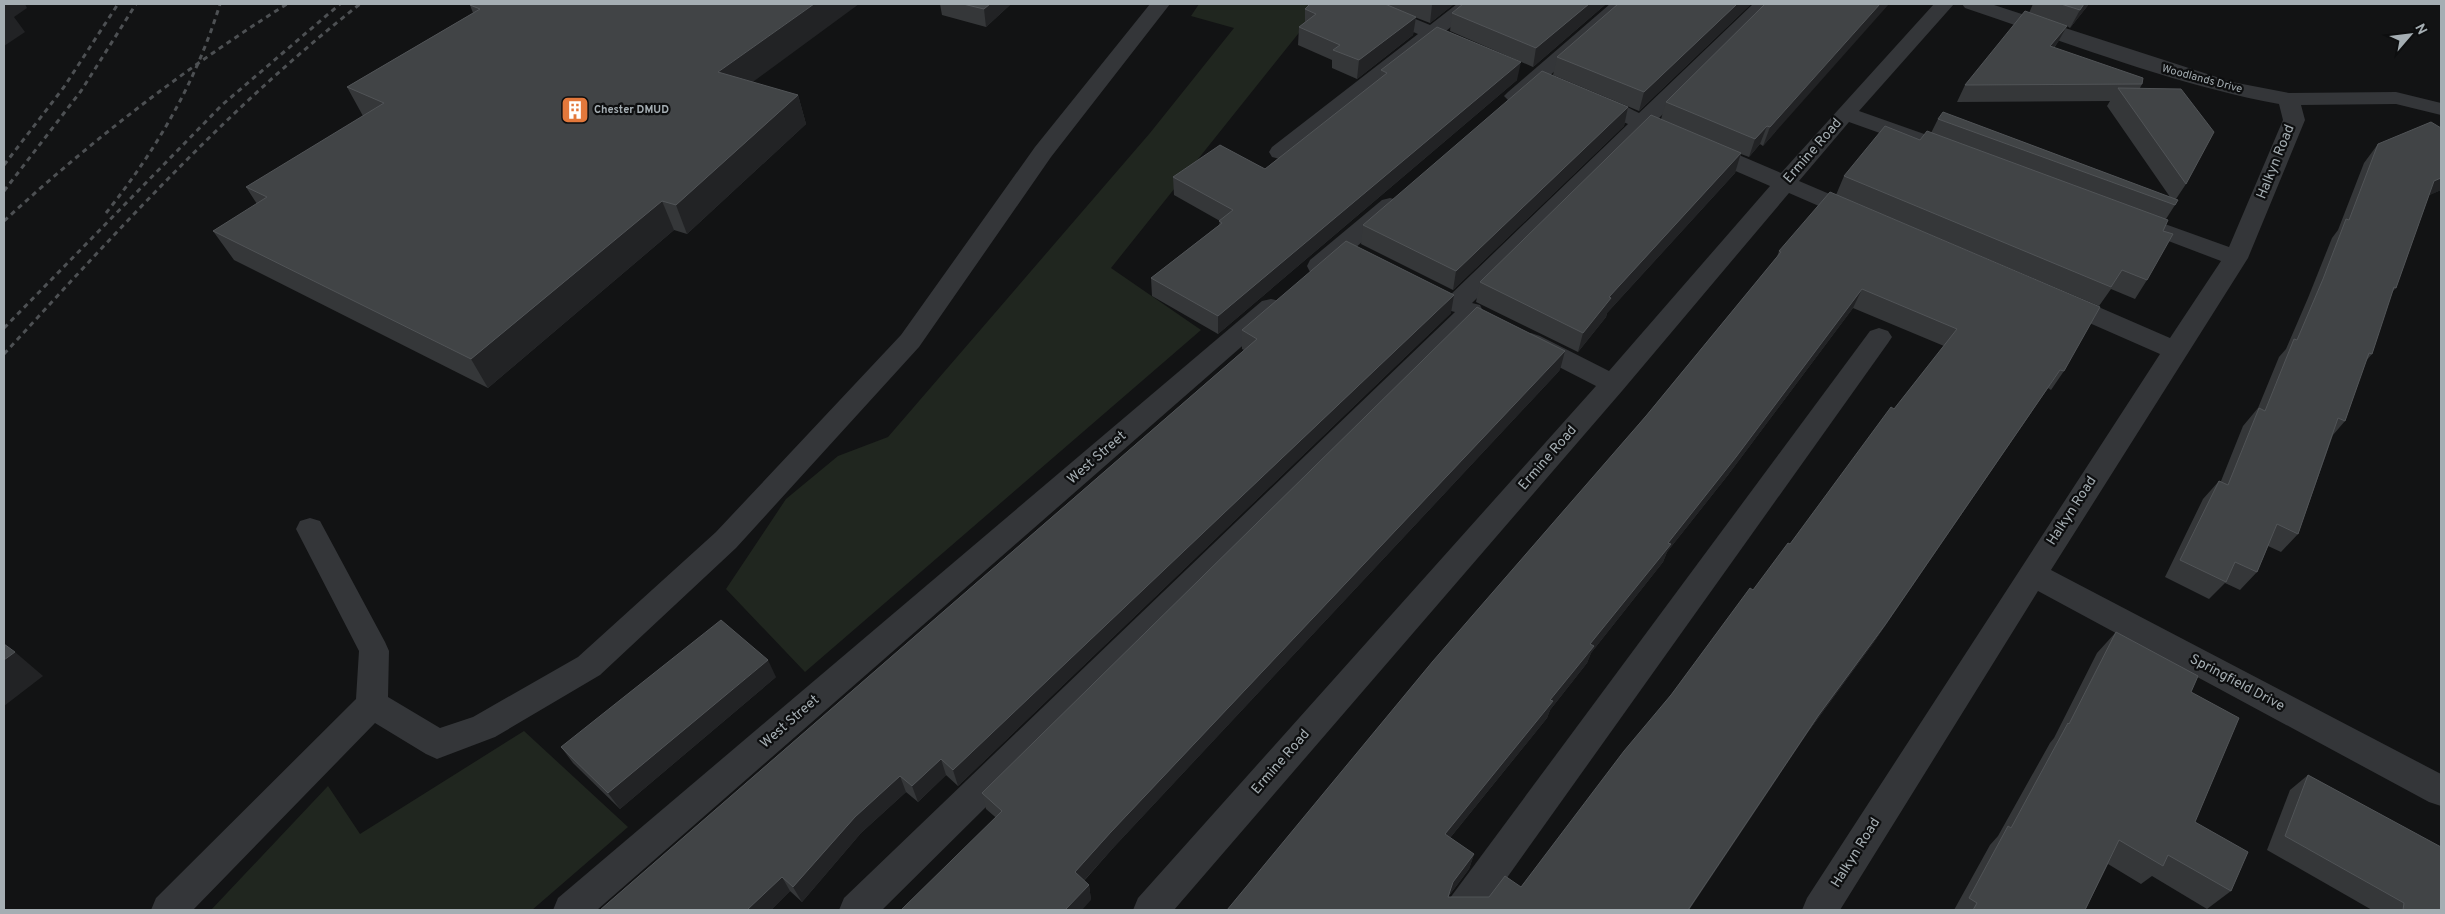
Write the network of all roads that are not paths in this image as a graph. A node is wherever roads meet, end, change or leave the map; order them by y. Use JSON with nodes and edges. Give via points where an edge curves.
{"nodes":[{"id":1,"x":1160,"y":4,"type":"edge"},
{"id":2,"x":1364,"y":4,"type":"edge"},
{"id":3,"x":1469,"y":4,"type":"edge"},
{"id":4,"x":1621,"y":4,"type":"edge"},
{"id":5,"x":1764,"y":4,"type":"edge"},
{"id":6,"x":1944,"y":4,"type":"edge"},
{"id":7,"x":1972,"y":4,"type":"edge"},
{"id":8,"x":1433,"y":32,"type":"junction"},
{"id":9,"x":1485,"y":55,"type":"edge"},
{"id":10,"x":1511,"y":66,"type":"edge"},
{"id":11,"x":1555,"y":85,"type":"junction"},
{"id":12,"x":2289,"y":99,"type":"junction"},
{"id":13,"x":2441,"y":109,"type":"edge"},
{"id":14,"x":1500,"y":110,"type":"edge"},
{"id":15,"x":1845,"y":113,"type":"junction"},
{"id":16,"x":1642,"y":123,"type":"junction"},
{"id":17,"x":1938,"y":148,"type":"edge"},
{"id":18,"x":1280,"y":152,"type":"dead end"},
{"id":19,"x":1785,"y":183,"type":"junction"},
{"id":20,"x":1410,"y":188,"type":"edge"},
{"id":21,"x":2115,"y":213,"type":"edge"},
{"id":22,"x":1876,"y":222,"type":"edge"},
{"id":23,"x":1342,"y":246,"type":"junction"},
{"id":24,"x":2236,"y":258,"type":"junction"},
{"id":25,"x":1369,"y":260,"type":"edge"},
{"id":26,"x":2039,"y":292,"type":"edge"},
{"id":27,"x":1512,"y":333,"type":"edge"},
{"id":28,"x":1879,"y":337,"type":"dead end"},
{"id":29,"x":2175,"y":350,"type":"junction"},
{"id":30,"x":1613,"y":384,"type":"junction"},
{"id":31,"x":310,"y":529,"type":"dead end"},
{"id":32,"x":2032,"y":574,"type":"junction"},
{"id":33,"x":372,"y":704,"type":"junction"},
{"id":34,"x":2441,"y":791,"type":"edge"},
{"id":35,"x":169,"y":910,"type":"edge"},
{"id":36,"x":571,"y":910,"type":"edge"},
{"id":37,"x":857,"y":910,"type":"edge"},
{"id":38,"x":1150,"y":910,"type":"edge"},
{"id":39,"x":1463,"y":910,"type":"edge"},
{"id":40,"x":1820,"y":910,"type":"edge"}],
"edges":[{"from":1,"to":33,"type":"street","via":[[1043,152],[910,341],[726,540],[589,666],[484,728],[437,744]]},
{"from":2,"to":8,"type":"street"},
{"from":3,"to":8,"type":"street"},
{"from":4,"to":11,"type":"street"},
{"from":5,"to":16,"type":"street"},
{"from":6,"to":15,"type":"street","name":"Ermine Road"},
{"from":7,"to":12,"type":"street","name":"Woodlands Drive","via":[[2168,70],[2229,88]]},
{"from":8,"to":9,"type":"street"},
{"from":8,"to":18,"type":"street"},
{"from":10,"to":11,"type":"street"},
{"from":11,"to":14,"type":"street"},
{"from":11,"to":16,"type":"street"},
{"from":12,"to":13,"type":"street","name":"Woodlands Drive","via":[[2396,98]]},
{"from":12,"to":24,"type":"street","name":"Halkyn Road","via":[[2294,120]]},
{"from":15,"to":17,"type":"street"},
{"from":15,"to":19,"type":"street","name":"Ermine Road"},
{"from":16,"to":19,"type":"street"},
{"from":16,"to":37,"type":"street","via":[[1463,308]]},
{"from":19,"to":22,"type":"street"},
{"from":19,"to":30,"type":"street","name":"Ermine Road"},
{"from":20,"to":23,"type":"street","name":"West Street"},
{"from":21,"to":24,"type":"street"},
{"from":23,"to":25,"type":"street"},
{"from":23,"to":36,"type":"street","name":"West Street"},
{"from":24,"to":29,"type":"street","name":"Halkyn Road"},
{"from":26,"to":29,"type":"street"},
{"from":27,"to":30,"type":"street"},
{"from":28,"to":39,"type":"street"},
{"from":29,"to":32,"type":"street","name":"Halkyn Road"},
{"from":30,"to":38,"type":"street","name":"Ermine Road"},
{"from":31,"to":33,"type":"street","via":[[374,651]]},
{"from":32,"to":34,"type":"street","name":"Springfield Drive"},
{"from":32,"to":40,"type":"street","name":"Halkyn Road"},
{"from":33,"to":35,"type":"street"}]}
